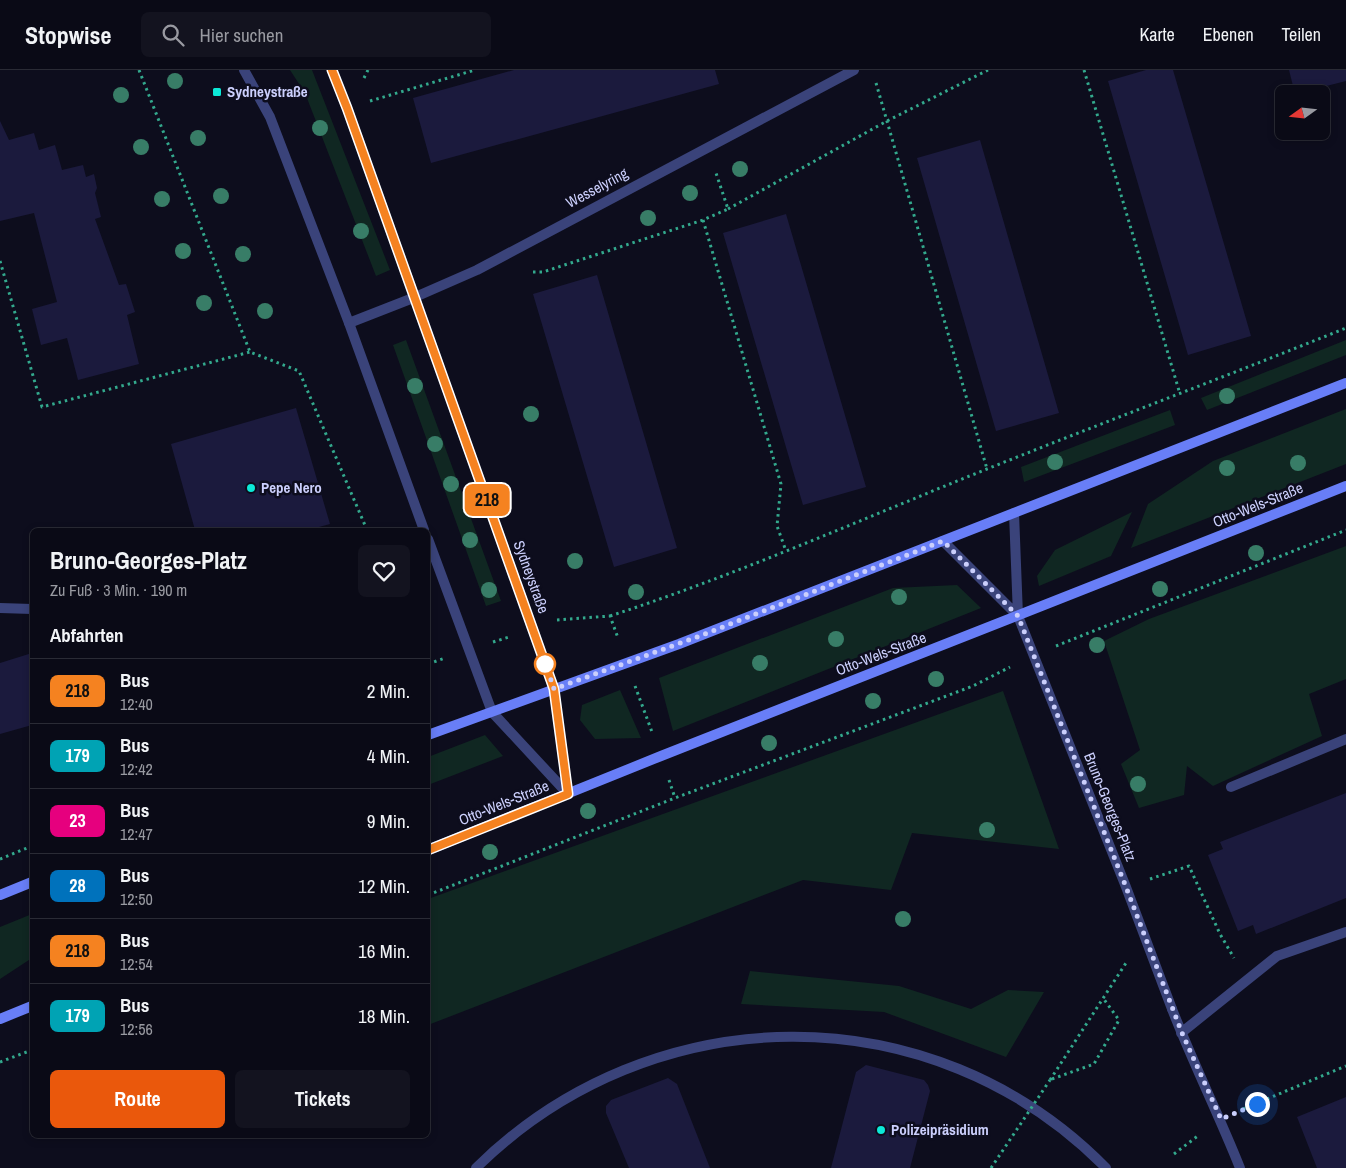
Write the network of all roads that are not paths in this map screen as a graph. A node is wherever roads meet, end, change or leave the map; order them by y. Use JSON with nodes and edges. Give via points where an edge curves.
{"nodes":[{"id":1,"x":244,"y":70,"type":"edge"},
{"id":2,"x":332,"y":70,"type":"edge"},
{"id":3,"x":854,"y":70,"type":"edge"},
{"id":4,"x":413,"y":298,"type":"junction"},
{"id":5,"x":349,"y":323,"type":"junction"},
{"id":6,"x":1346,"y":383,"type":"edge"},
{"id":7,"x":1346,"y":486,"type":"edge"},
{"id":8,"x":1014,"y":513,"type":"junction"},
{"id":9,"x":423,"y":528,"type":"edge"},
{"id":10,"x":943,"y":541,"type":"junction"},
{"id":11,"x":430,"y":544,"type":"edge"},
{"id":12,"x":0,"y":608,"type":"edge"},
{"id":13,"x":30,"y":608,"type":"edge"},
{"id":14,"x":1018,"y":616,"type":"junction"},
{"id":15,"x":554,"y":689,"type":"junction"},
{"id":16,"x":492,"y":712,"type":"junction"},
{"id":17,"x":430,"y":734,"type":"edge"},
{"id":18,"x":1346,"y":739,"type":"edge"},
{"id":19,"x":1231,"y":787,"type":"dead end"},
{"id":20,"x":568,"y":794,"type":"junction"},
{"id":21,"x":430,"y":849,"type":"edge"},
{"id":22,"x":30,"y":883,"type":"edge"},
{"id":23,"x":0,"y":895,"type":"edge"},
{"id":24,"x":1346,"y":932,"type":"edge"},
{"id":25,"x":30,"y":1007,"type":"edge"},
{"id":26,"x":0,"y":1019,"type":"edge"},
{"id":27,"x":1182,"y":1033,"type":"junction"},
{"id":28,"x":476,"y":1168,"type":"edge"},
{"id":29,"x":1106,"y":1168,"type":"edge"},
{"id":30,"x":1240,"y":1168,"type":"edge"}],
"edges":[{"from":1,"to":5,"type":"street","via":[[270,117]]},
{"from":2,"to":4,"type":"street","name":"Sydneystraße"},
{"from":3,"to":4,"type":"street","name":"Wesselyring","via":[[477,270]]},
{"from":4,"to":5,"type":"street","name":"Wesselyring"},
{"from":4,"to":15,"type":"street","name":"Sydneystraße"},
{"from":5,"to":9,"type":"street"},
{"from":6,"to":8,"type":"main road"},
{"from":7,"to":14,"type":"main road","name":"Otto-Wels-Straße"},
{"from":8,"to":10,"type":"main road"},
{"from":8,"to":14,"type":"street","name":"Bruno-Georges-Platz"},
{"from":10,"to":14,"type":"street","name":"Bruno-Georges-Platz"},
{"from":10,"to":15,"type":"main road"},
{"from":11,"to":16,"type":"street"},
{"from":12,"to":13,"type":"street"},
{"from":14,"to":20,"type":"main road","name":"Otto-Wels-Straße"},
{"from":14,"to":27,"type":"street","name":"Bruno-Georges-Platz"},
{"from":15,"to":16,"type":"main road"},
{"from":15,"to":20,"type":"street","name":"Sydneystraße"},
{"from":16,"to":17,"type":"main road"},
{"from":16,"to":20,"type":"street"},
{"from":18,"to":19,"type":"street"},
{"from":20,"to":21,"type":"main road","name":"Otto-Wels-Straße"},
{"from":22,"to":23,"type":"main road"},
{"from":24,"to":27,"type":"street","via":[[1277,956]]},
{"from":25,"to":26,"type":"main road"},
{"from":27,"to":30,"type":"street","name":"Bruno-Georges-Platz"},
{"from":28,"to":29,"type":"street","via":[[529,1122],[570,1095],[610,1075],[696,1046],[785,1036],[865,1042],[946,1064],[1025,1103],[1060,1127]]}]}
